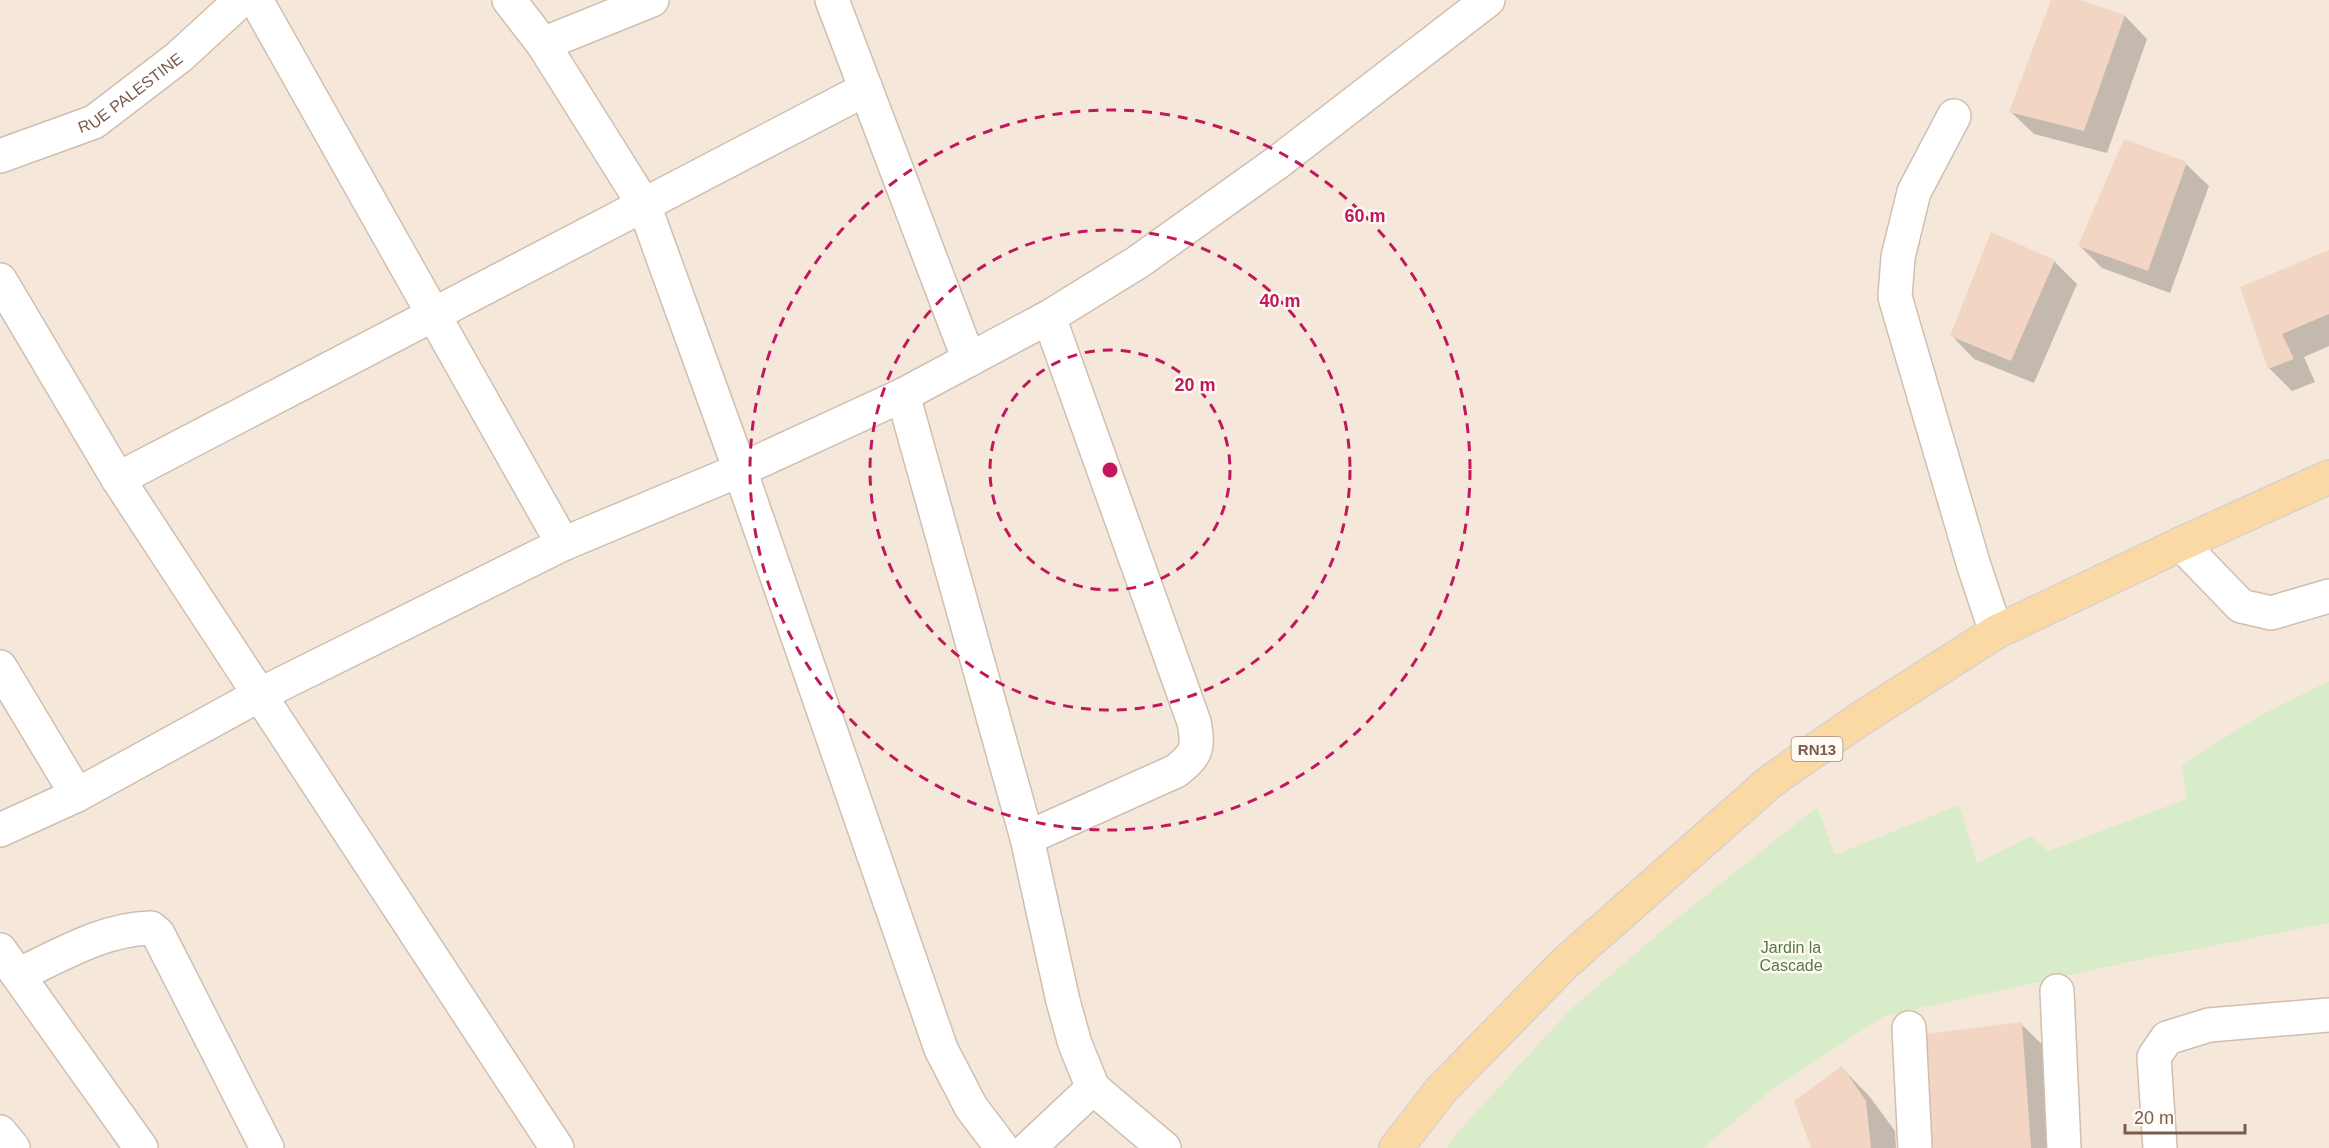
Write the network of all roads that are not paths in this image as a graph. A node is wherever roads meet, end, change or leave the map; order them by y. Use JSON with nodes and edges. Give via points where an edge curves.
{"nodes":[{"id":1,"x":240,"y":0,"type":"edge"},
{"id":2,"x":256,"y":0,"type":"edge"},
{"id":3,"x":509,"y":0,"type":"edge"},
{"id":4,"x":652,"y":0,"type":"edge"},
{"id":5,"x":832,"y":0,"type":"edge"},
{"id":6,"x":1488,"y":0,"type":"edge"},
{"id":7,"x":543,"y":44,"type":"junction"},
{"id":8,"x":866,"y":89,"type":"junction"},
{"id":9,"x":1954,"y":116,"type":"dead end"},
{"id":10,"x":0,"y":156,"type":"edge"},
{"id":11,"x":644,"y":205,"type":"junction"},
{"id":12,"x":0,"y":280,"type":"edge"},
{"id":13,"x":433,"y":314,"type":"junction"},
{"id":14,"x":1049,"y":317,"type":"junction"},
{"id":15,"x":969,"y":360,"type":"junction"},
{"id":16,"x":903,"y":395,"type":"junction"},
{"id":17,"x":740,"y":470,"type":"junction"},
{"id":18,"x":2329,"y":477,"type":"edge"},
{"id":19,"x":118,"y":479,"type":"junction"},
{"id":20,"x":563,"y":544,"type":"junction"},
{"id":21,"x":2181,"y":544,"type":"junction"},
{"id":22,"x":2329,"y":596,"type":"edge"},
{"id":23,"x":1996,"y":632,"type":"junction"},
{"id":24,"x":0,"y":667,"type":"edge"},
{"id":25,"x":259,"y":695,"type":"junction"},
{"id":26,"x":77,"y":795,"type":"junction"},
{"id":27,"x":0,"y":830,"type":"edge"},
{"id":28,"x":1027,"y":838,"type":"junction"},
{"id":29,"x":9,"y":962,"type":"edge"},
{"id":30,"x":2057,"y":991,"type":"dead end"},
{"id":31,"x":2329,"y":1015,"type":"edge"},
{"id":32,"x":1909,"y":1028,"type":"dead end"},
{"id":33,"x":1093,"y":1088,"type":"junction"},
{"id":34,"x":0,"y":1132,"type":"edge"},
{"id":35,"x":13,"y":1148,"type":"edge"},
{"id":36,"x":141,"y":1148,"type":"edge"},
{"id":37,"x":267,"y":1148,"type":"edge"},
{"id":38,"x":557,"y":1148,"type":"edge"},
{"id":39,"x":1002,"y":1148,"type":"edge"},
{"id":40,"x":1029,"y":1148,"type":"edge"},
{"id":41,"x":1164,"y":1148,"type":"edge"},
{"id":42,"x":1396,"y":1148,"type":"edge"},
{"id":43,"x":1915,"y":1148,"type":"edge"},
{"id":44,"x":2064,"y":1148,"type":"edge"},
{"id":45,"x":2160,"y":1148,"type":"edge"}],
"edges":[{"from":1,"to":10,"type":"street","name":"RUE PALESTINE","via":[[179,57],[94,122]]},
{"from":2,"to":13,"type":"street"},
{"from":3,"to":7,"type":"street"},
{"from":4,"to":7,"type":"street"},
{"from":5,"to":8,"type":"street"},
{"from":6,"to":14,"type":"street","via":[[1278,162],[1138,262]]},
{"from":7,"to":11,"type":"street"},
{"from":8,"to":11,"type":"street"},
{"from":8,"to":15,"type":"street"},
{"from":9,"to":23,"type":"street","via":[[1914,192],[1898,257],[1895,297]]},
{"from":11,"to":13,"type":"street"},
{"from":11,"to":17,"type":"street"},
{"from":12,"to":19,"type":"street"},
{"from":13,"to":19,"type":"street"},
{"from":13,"to":20,"type":"street"},
{"from":14,"to":15,"type":"street"},
{"from":14,"to":28,"type":"street","via":[[1194,722],[1198,744],[1192,758],[1176,771]]},
{"from":15,"to":16,"type":"street"},
{"from":16,"to":17,"type":"street"},
{"from":16,"to":28,"type":"street"},
{"from":17,"to":20,"type":"street"},
{"from":17,"to":39,"type":"street","via":[[941,1049],[971,1107]]},
{"from":18,"to":21,"type":"main road","number":"RN13"},
{"from":19,"to":25,"type":"street"},
{"from":20,"to":25,"type":"street"},
{"from":21,"to":22,"type":"street","via":[[2241,606],[2271,613]]},
{"from":21,"to":23,"type":"main road","number":"RN13"},
{"from":23,"to":42,"type":"main road","number":"RN13","via":[[1770,781],[1565,963],[1442,1089]]},
{"from":24,"to":26,"type":"street"},
{"from":25,"to":26,"type":"street"},
{"from":25,"to":38,"type":"street"},
{"from":26,"to":27,"type":"street"},
{"from":28,"to":33,"type":"street","via":[[1075,1044]]},
{"from":29,"to":36,"type":"street"},
{"from":29,"to":37,"type":"street","via":[[108,934],[151,928],[158,934]]},
{"from":30,"to":44,"type":"street"},
{"from":31,"to":45,"type":"street","via":[[2209,1025],[2167,1038],[2154,1057]]},
{"from":32,"to":43,"type":"street"},
{"from":33,"to":40,"type":"street"},
{"from":33,"to":41,"type":"street"},
{"from":34,"to":35,"type":"street"}]}
